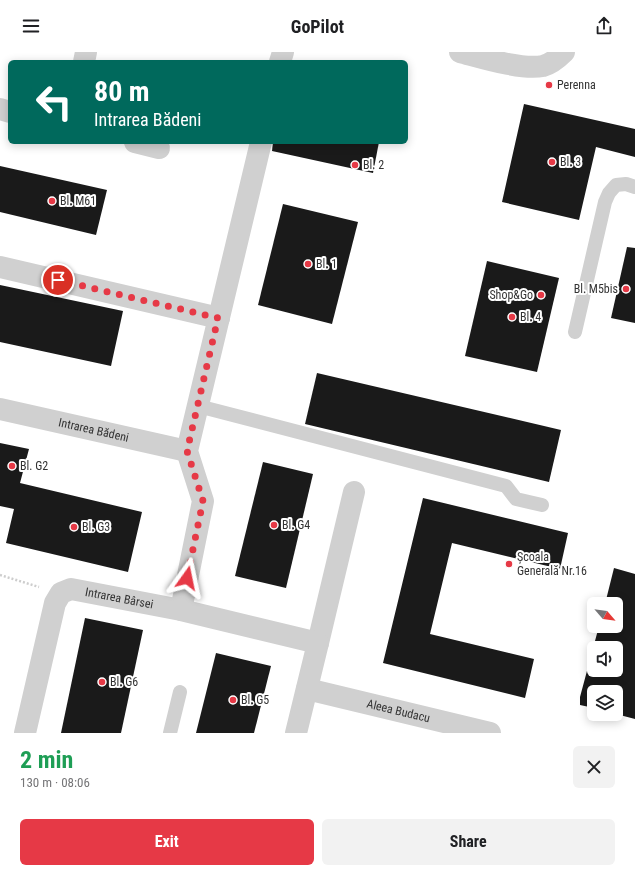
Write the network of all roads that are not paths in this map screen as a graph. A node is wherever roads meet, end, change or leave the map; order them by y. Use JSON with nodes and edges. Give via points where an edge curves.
{"nodes":[{"id":1,"x":460,"y":52,"type":"edge"},
{"id":2,"x":564,"y":52,"type":"edge"},
{"id":3,"x":143,"y":144,"type":"edge"},
{"id":4,"x":261,"y":144,"type":"edge"},
{"id":5,"x":159,"y":148,"type":"dead end"},
{"id":6,"x":635,"y":187,"type":"edge"},
{"id":7,"x":0,"y":267,"type":"edge"},
{"id":8,"x":218,"y":318,"type":"junction"},
{"id":9,"x":575,"y":332,"type":"dead end"},
{"id":10,"x":198,"y":406,"type":"junction"},
{"id":11,"x":0,"y":408,"type":"edge"},
{"id":12,"x":187,"y":451,"type":"junction"},
{"id":13,"x":354,"y":492,"type":"dead end"},
{"id":14,"x":542,"y":505,"type":"dead end"},
{"id":15,"x":180,"y":610,"type":"junction"},
{"id":16,"x":318,"y":643,"type":"junction"},
{"id":17,"x":307,"y":689,"type":"junction"},
{"id":18,"x":180,"y":692,"type":"dead end"},
{"id":19,"x":25,"y":733,"type":"edge"},
{"id":20,"x":170,"y":733,"type":"edge"},
{"id":21,"x":296,"y":733,"type":"edge"},
{"id":22,"x":490,"y":733,"type":"edge"}],
"edges":[{"from":1,"to":2,"type":"street","via":[[529,67],[545,66]]},
{"from":3,"to":5,"type":"street"},
{"from":4,"to":8,"type":"street"},
{"from":6,"to":9,"type":"lane","via":[[626,184],[616,185],[605,202]]},
{"from":7,"to":8,"type":"street"},
{"from":8,"to":10,"type":"street"},
{"from":10,"to":12,"type":"street"},
{"from":10,"to":14,"type":"lane","via":[[506,486],[516,499]]},
{"from":11,"to":12,"type":"street","name":"Intrarea Bădeni"},
{"from":12,"to":15,"type":"street","via":[[203,501]]},
{"from":13,"to":16,"type":"street"},
{"from":15,"to":16,"type":"street","name":"Intrarea Bârsei"},
{"from":15,"to":19,"type":"street","name":"Intrarea Bârsei","via":[[71,589],[61,593],[55,603]]},
{"from":16,"to":17,"type":"street"},
{"from":17,"to":21,"type":"street"},
{"from":17,"to":22,"type":"street","name":"Aleea Budacu"},
{"from":18,"to":20,"type":"lane"}]}
